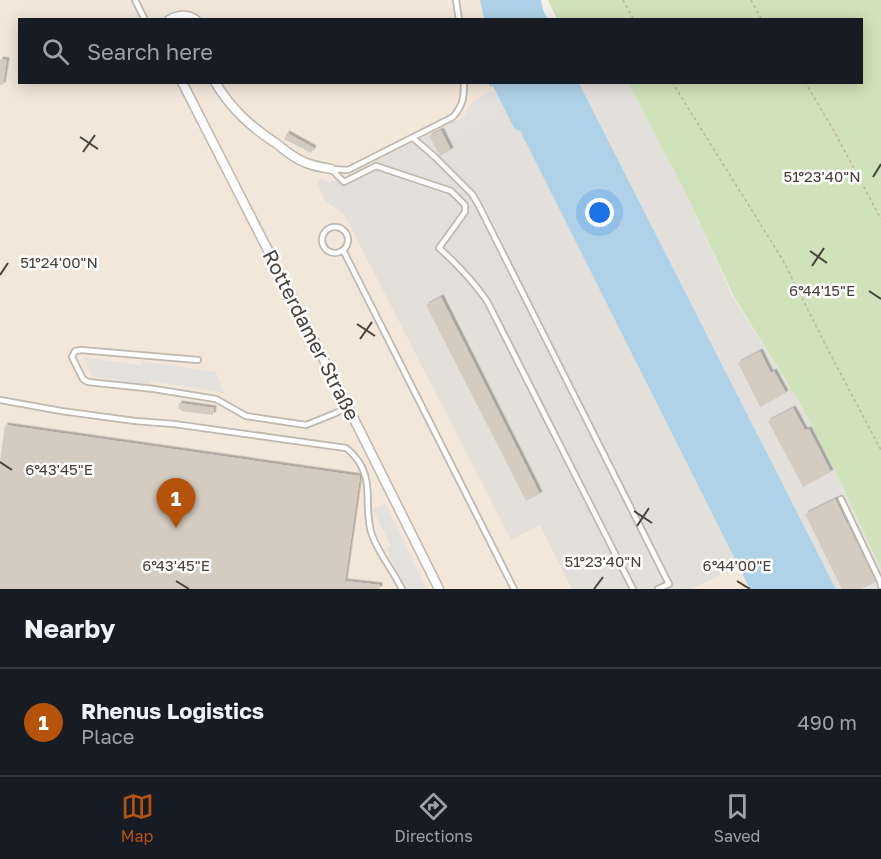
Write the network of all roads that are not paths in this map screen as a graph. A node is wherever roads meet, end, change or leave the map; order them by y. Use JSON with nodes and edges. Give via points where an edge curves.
{"nodes":[{"id":1,"x":135,"y":0,"type":"edge"},
{"id":2,"x":456,"y":0,"type":"edge"},
{"id":3,"x":144,"y":18,"type":"edge"},
{"id":4,"x":172,"y":18,"type":"edge"},
{"id":5,"x":192,"y":18,"type":"edge"},
{"id":6,"x":459,"y":18,"type":"edge"},
{"id":7,"x":183,"y":84,"type":"edge"},
{"id":8,"x":216,"y":84,"type":"edge"},
{"id":9,"x":464,"y":84,"type":"edge"},
{"id":10,"x":413,"y":138,"type":"junction"},
{"id":11,"x":331,"y":169,"type":"junction"},
{"id":12,"x":343,"y":250,"type":"junction"},
{"id":13,"x":198,"y":360,"type":"dead end"},
{"id":14,"x":0,"y":400,"type":"edge"},
{"id":15,"x":348,"y":407,"type":"junction"},
{"id":16,"x":841,"y":499,"type":"dead end"},
{"id":17,"x":881,"y":586,"type":"edge"},
{"id":18,"x":402,"y":589,"type":"edge"},
{"id":19,"x":438,"y":589,"type":"edge"},
{"id":20,"x":514,"y":589,"type":"edge"},
{"id":21,"x":633,"y":589,"type":"edge"},
{"id":22,"x":658,"y":589,"type":"edge"}],
"edges":[{"from":1,"to":3,"type":"lane"},
{"from":2,"to":6,"type":"lane"},
{"from":4,"to":5,"type":"street"},
{"from":7,"to":15,"type":"street","name":"Rotterdamer Straße"},
{"from":8,"to":11,"type":"street","via":[[227,102],[256,130],[298,159]]},
{"from":9,"to":10,"type":"lane","via":[[462,106],[453,117]]},
{"from":10,"to":11,"type":"lane","via":[[348,170]]},
{"from":10,"to":22,"type":"lane","via":[[478,204],[669,584]]},
{"from":11,"to":21,"type":"lane","via":[[344,182],[376,166],[451,191],[465,205],[465,212],[439,248],[487,301]]},
{"from":12,"to":12,"type":"lane","via":[[347,242],[345,233],[335,227],[326,231],[322,240],[325,248],[335,253]]},
{"from":12,"to":20,"type":"lane"},
{"from":13,"to":15,"type":"lane","via":[[81,350],[72,357],[88,382],[216,399],[246,416],[306,425]]},
{"from":14,"to":18,"type":"lane","via":[[346,448],[365,471],[372,535]]},
{"from":15,"to":19,"type":"street","name":"Rotterdamer Straße"},
{"from":16,"to":17,"type":"lane"}]}
